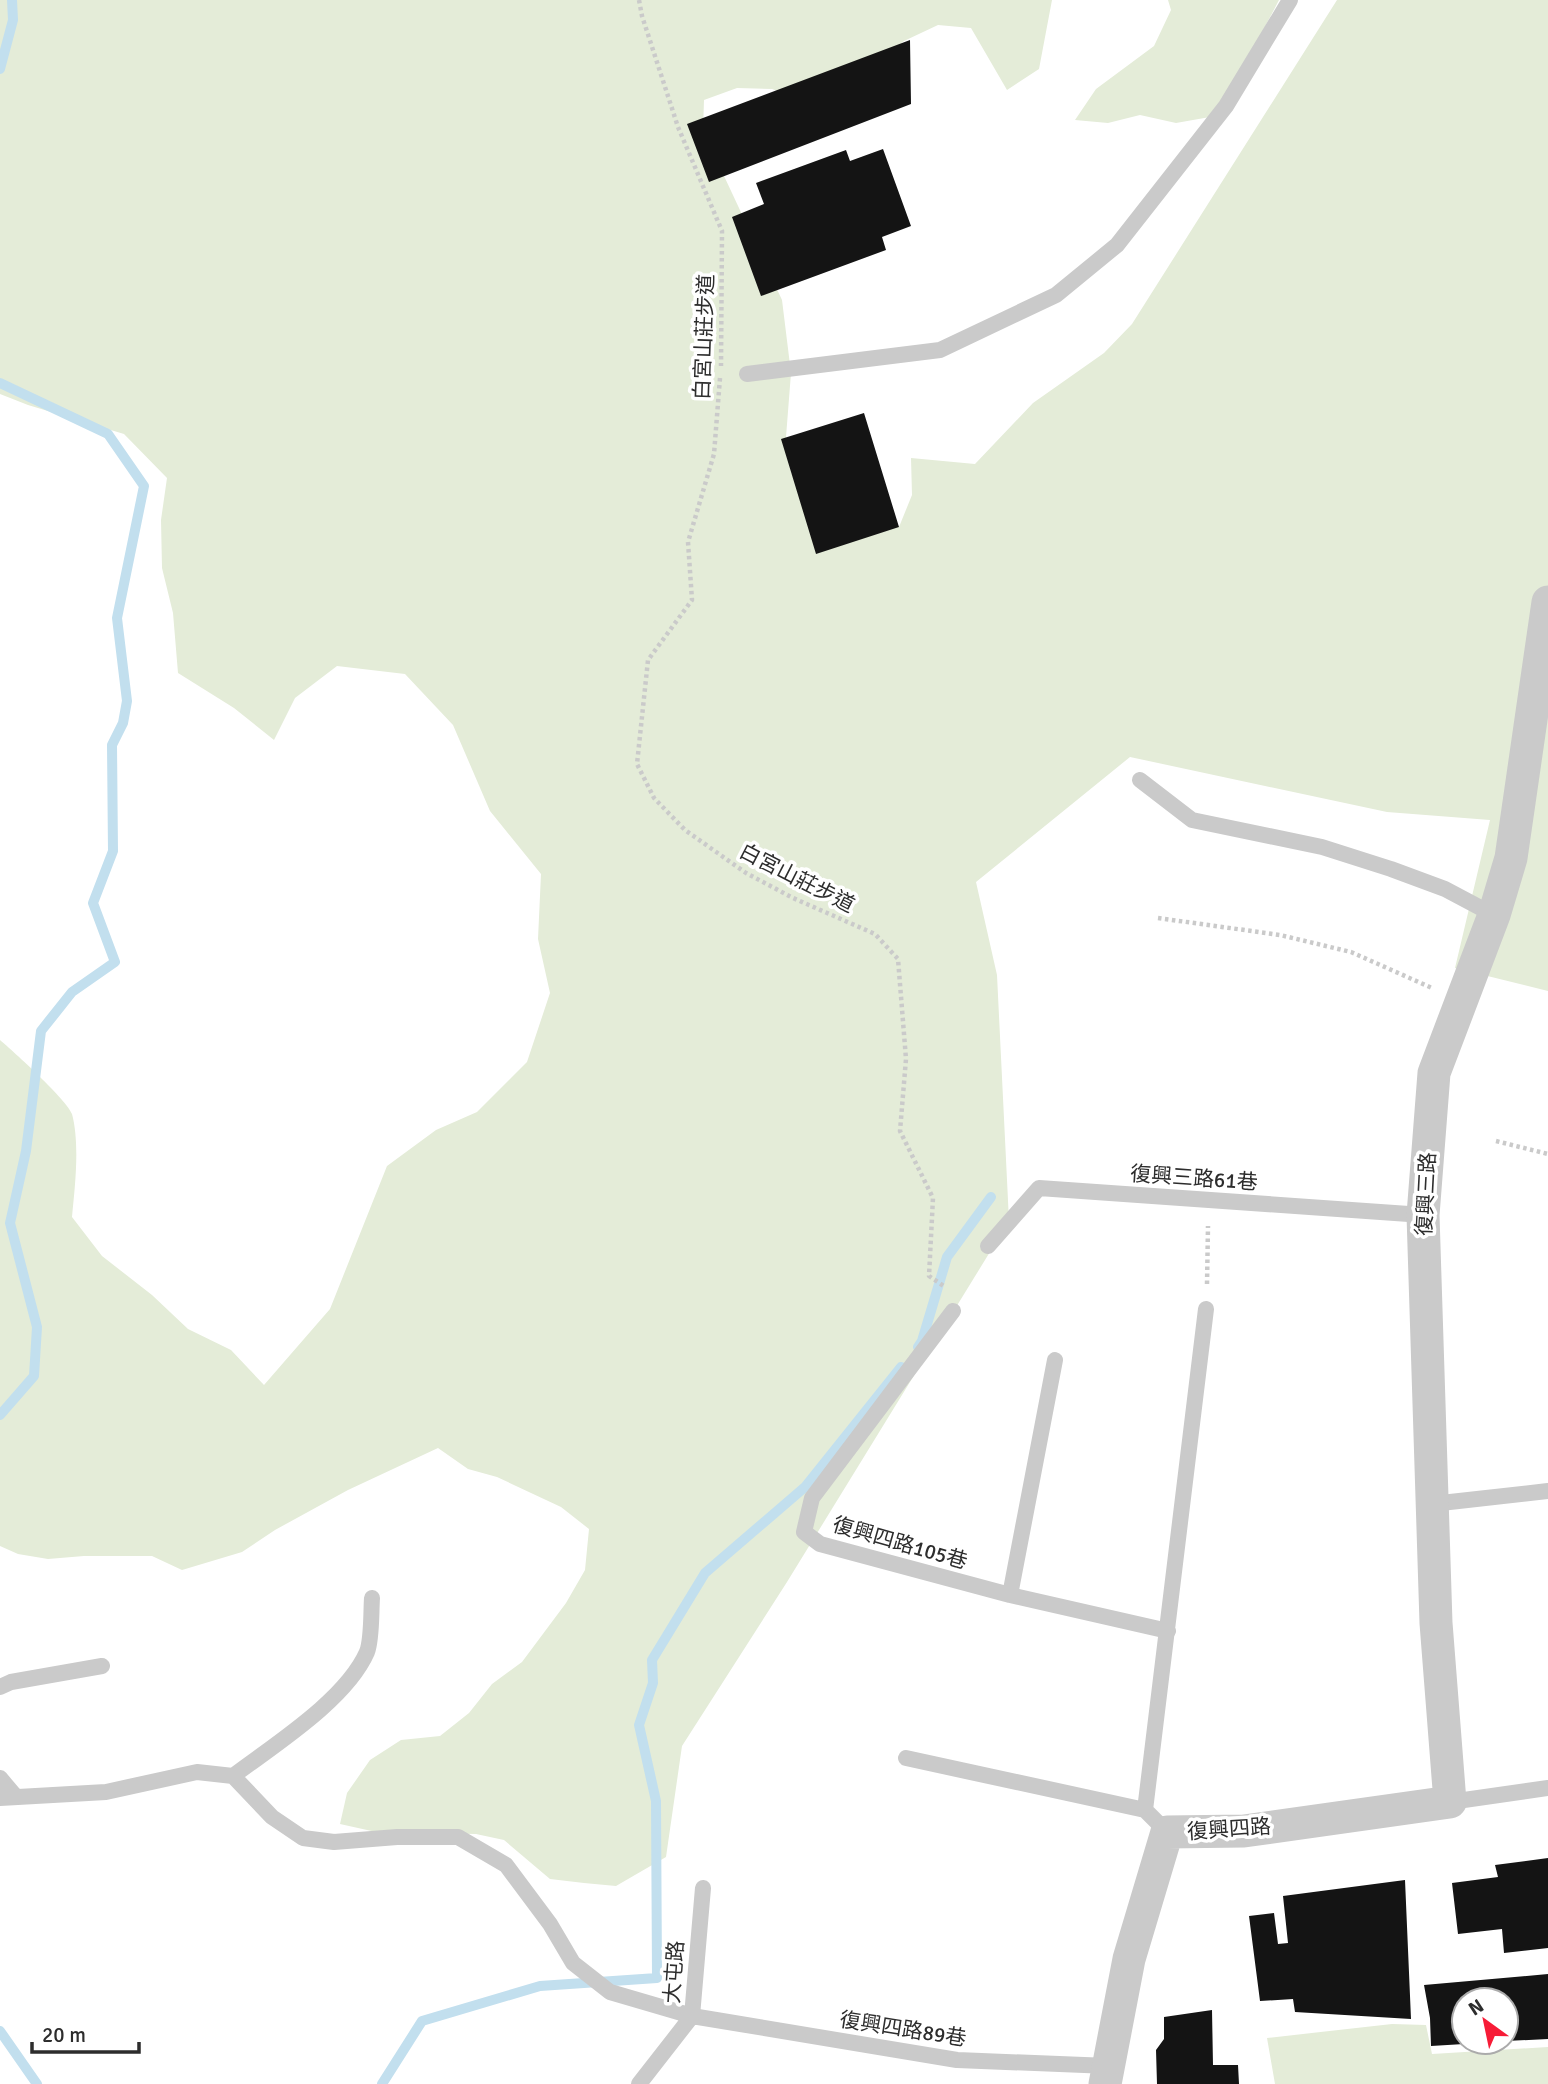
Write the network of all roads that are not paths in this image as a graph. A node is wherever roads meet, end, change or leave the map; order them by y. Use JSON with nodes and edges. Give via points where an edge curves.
{"nodes":[{"id":1,"x":1290,"y":0,"type":"edge"},
{"id":2,"x":747,"y":374,"type":"dead end"},
{"id":3,"x":1548,"y":602,"type":"edge"},
{"id":4,"x":1140,"y":780,"type":"dead end"},
{"id":5,"x":1494,"y":915,"type":"junction"},
{"id":6,"x":1423,"y":1215,"type":"junction"},
{"id":7,"x":988,"y":1245,"type":"dead end"},
{"id":8,"x":1206,"y":1309,"type":"road end"},
{"id":9,"x":953,"y":1311,"type":"road end"},
{"id":10,"x":1055,"y":1360,"type":"dead end"},
{"id":11,"x":1548,"y":1491,"type":"edge"},
{"id":12,"x":1432,"y":1504,"type":"junction"},
{"id":13,"x":1010,"y":1595,"type":"junction"},
{"id":14,"x":372,"y":1598,"type":"dead end"},
{"id":15,"x":1168,"y":1631,"type":"junction"},
{"id":16,"x":102,"y":1666,"type":"dead end"},
{"id":17,"x":0,"y":1687,"type":"edge"},
{"id":18,"x":906,"y":1758,"type":"dead end"},
{"id":19,"x":233,"y":1776,"type":"junction"},
{"id":20,"x":0,"y":1778,"type":"edge"},
{"id":21,"x":1548,"y":1788,"type":"edge"},
{"id":22,"x":8,"y":1797,"type":"edge"},
{"id":23,"x":1450,"y":1802,"type":"junction"},
{"id":24,"x":1156,"y":1821,"type":"junction"},
{"id":25,"x":703,"y":1888,"type":"dead end"},
{"id":26,"x":692,"y":2016,"type":"junction"},
{"id":27,"x":1107,"y":2075,"type":"edge"},
{"id":28,"x":639,"y":2084,"type":"edge"}],
"edges":[{"from":1,"to":2,"type":"lane","via":[[1226,106],[1117,245],[1056,295],[940,350]]},
{"from":3,"to":5,"type":"street","name":"復興三路","via":[[1511,858]]},
{"from":4,"to":5,"type":"lane","via":[[1192,820],[1322,848],[1391,869],[1445,889]]},
{"from":5,"to":6,"type":"street","name":"復興三路","via":[[1434,1073]]},
{"from":6,"to":7,"type":"lane","name":"復興三路61巷","via":[[1039,1188]]},
{"from":6,"to":12,"type":"street","name":"復興三路"},
{"from":8,"to":15,"type":"lane","name":"復興四路"},
{"from":9,"to":13,"type":"lane","name":"復興四路105巷","via":[[812,1498],[804,1532],[820,1544]]},
{"from":10,"to":13,"type":"lane"},
{"from":11,"to":12,"type":"lane"},
{"from":12,"to":23,"type":"street","name":"復興三路"},
{"from":13,"to":15,"type":"lane","name":"復興四路105巷"},
{"from":14,"to":19,"type":"lane","via":[[368,1651],[342,1689]]},
{"from":15,"to":24,"type":"lane","name":"復興四路"},
{"from":16,"to":17,"type":"lane"},
{"from":18,"to":24,"type":"lane"},
{"from":19,"to":22,"type":"lane","via":[[197,1773],[106,1792]]},
{"from":19,"to":26,"type":"lane","name":"復興四路89巷","via":[[272,1816],[303,1838],[334,1842],[458,1837],[506,1865],[573,1964],[610,1992]]},
{"from":20,"to":22,"type":"lane"},
{"from":21,"to":23,"type":"lane","name":"復興四路"},
{"from":23,"to":24,"type":"street","name":"復興四路","via":[[1244,1831]]},
{"from":24,"to":27,"type":"street","name":"復興四路"},
{"from":25,"to":26,"type":"lane","name":"大屯路"},
{"from":26,"to":27,"type":"lane","name":"復興四路89巷","via":[[957,2060]]},
{"from":26,"to":28,"type":"lane","name":"大屯路"}]}
